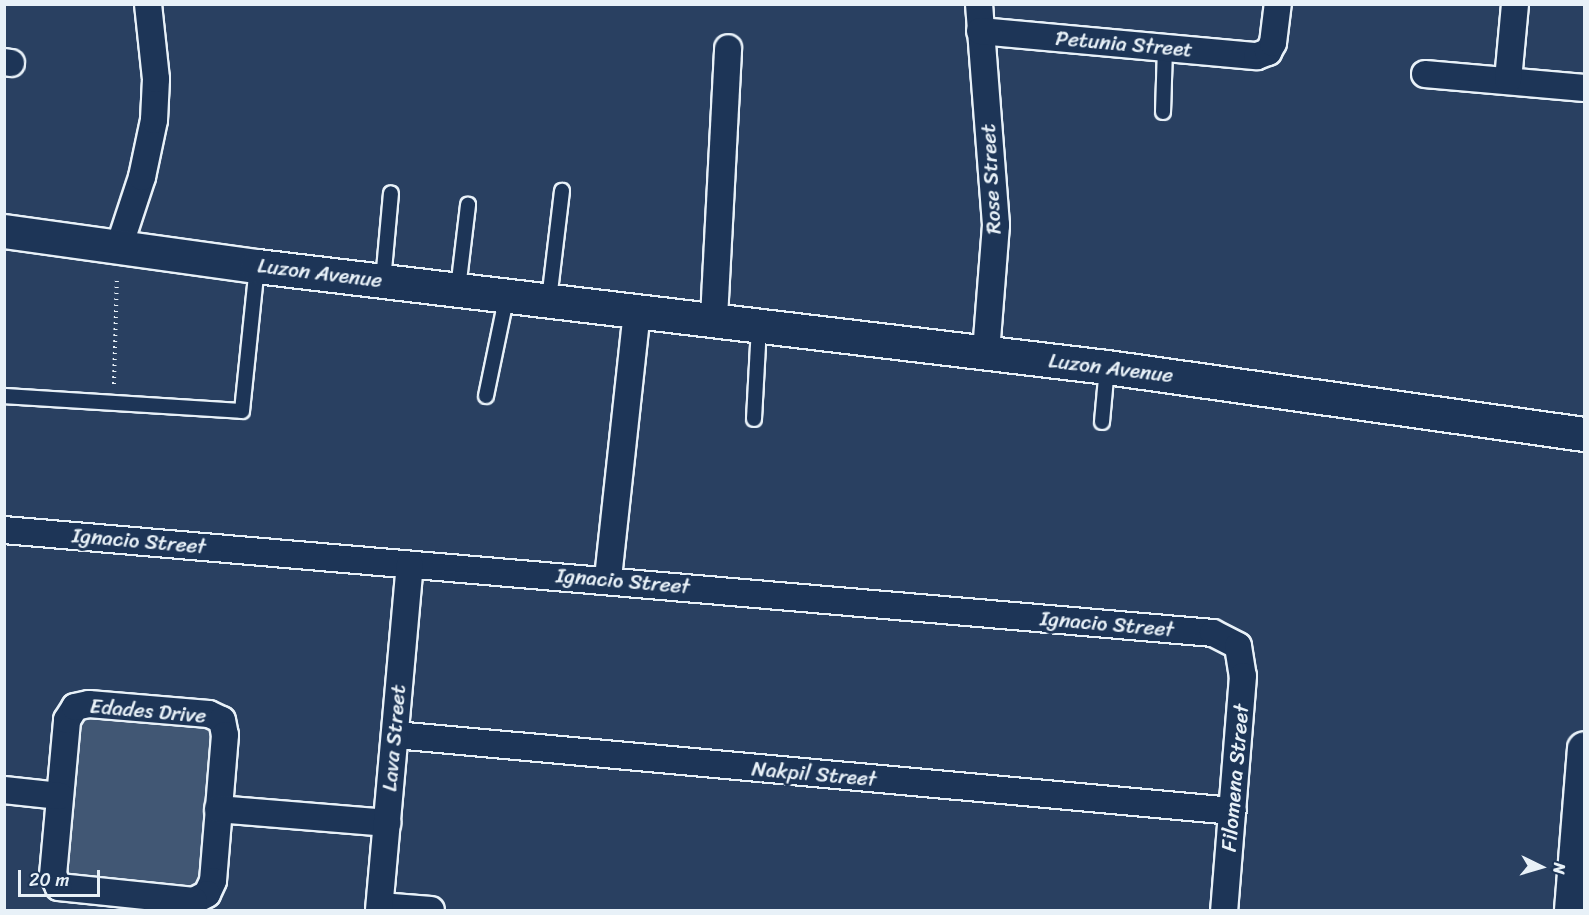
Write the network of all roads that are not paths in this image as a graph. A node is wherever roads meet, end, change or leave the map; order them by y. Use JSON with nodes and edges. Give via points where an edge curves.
{"nodes":[{"id":1,"x":148,"y":4,"type":"edge"},
{"id":2,"x":979,"y":4,"type":"edge"},
{"id":3,"x":1278,"y":4,"type":"edge"},
{"id":4,"x":1515,"y":4,"type":"edge"},
{"id":5,"x":980,"y":31,"type":"junction"},
{"id":6,"x":728,"y":48,"type":"dead end"},
{"id":7,"x":1165,"y":48,"type":"junction"},
{"id":8,"x":1425,"y":74,"type":"dead end"},
{"id":9,"x":1508,"y":80,"type":"junction"},
{"id":10,"x":1584,"y":88,"type":"edge"},
{"id":11,"x":1163,"y":112,"type":"dead end"},
{"id":12,"x":562,"y":191,"type":"dead end"},
{"id":13,"x":391,"y":193,"type":"dead end"},
{"id":14,"x":468,"y":205,"type":"dead end"},
{"id":15,"x":4,"y":231,"type":"edge"},
{"id":16,"x":118,"y":258,"type":"junction"},
{"id":17,"x":258,"y":266,"type":"junction"},
{"id":18,"x":383,"y":280,"type":"junction"},
{"id":19,"x":458,"y":289,"type":"junction"},
{"id":20,"x":507,"y":295,"type":"junction"},
{"id":21,"x":549,"y":300,"type":"junction"},
{"id":22,"x":636,"y":310,"type":"junction"},
{"id":23,"x":714,"y":318,"type":"junction"},
{"id":24,"x":759,"y":324,"type":"junction"},
{"id":25,"x":986,"y":353,"type":"junction"},
{"id":26,"x":1107,"y":367,"type":"junction"},
{"id":27,"x":4,"y":396,"type":"edge"},
{"id":28,"x":486,"y":396,"type":"dead end"},
{"id":29,"x":754,"y":419,"type":"dead end"},
{"id":30,"x":1102,"y":422,"type":"dead end"},
{"id":31,"x":1584,"y":434,"type":"edge"},
{"id":32,"x":4,"y":530,"type":"edge"},
{"id":33,"x":410,"y":565,"type":"junction"},
{"id":34,"x":608,"y":578,"type":"junction"},
{"id":35,"x":1238,"y":646,"type":"joint"},
{"id":36,"x":395,"y":735,"type":"junction"},
{"id":37,"x":1584,"y":749,"type":"edge"},
{"id":38,"x":4,"y":790,"type":"edge"},
{"id":39,"x":60,"y":796,"type":"junction"},
{"id":40,"x":218,"y":809,"type":"junction"},
{"id":41,"x":1233,"y":812,"type":"junction"},
{"id":42,"x":387,"y":824,"type":"junction"},
{"id":43,"x":380,"y":908,"type":"edge"},
{"id":44,"x":431,"y":910,"type":"edge"},
{"id":45,"x":1224,"y":910,"type":"edge"},
{"id":46,"x":1571,"y":910,"type":"edge"}],
"edges":[{"from":1,"to":16,"type":"street","via":[[156,79],[154,120]]},
{"from":2,"to":5,"type":"street","name":"Rose Street"},
{"from":3,"to":7,"type":"street","name":"Petunia Street","via":[[1273,43],[1268,52],[1257,56]]},
{"from":4,"to":9,"type":"street"},
{"from":5,"to":7,"type":"street","name":"Petunia Street"},
{"from":5,"to":25,"type":"street","name":"Rose Street","via":[[996,225]]},
{"from":6,"to":23,"type":"street"},
{"from":7,"to":11,"type":"lane"},
{"from":8,"to":9,"type":"street"},
{"from":9,"to":10,"type":"street"},
{"from":12,"to":21,"type":"lane"},
{"from":13,"to":18,"type":"lane"},
{"from":14,"to":19,"type":"lane"},
{"from":15,"to":16,"type":"main road","name":"Luzon Avenue"},
{"from":16,"to":17,"type":"main road","name":"Luzon Avenue"},
{"from":17,"to":18,"type":"main road","name":"Luzon Avenue"},
{"from":17,"to":27,"type":"lane","via":[[242,411]]},
{"from":18,"to":19,"type":"main road","name":"Luzon Avenue"},
{"from":19,"to":20,"type":"main road","name":"Luzon Avenue"},
{"from":20,"to":21,"type":"main road","name":"Luzon Avenue"},
{"from":20,"to":28,"type":"lane"},
{"from":21,"to":22,"type":"main road","name":"Luzon Avenue"},
{"from":22,"to":23,"type":"main road","name":"Luzon Avenue"},
{"from":22,"to":34,"type":"street"},
{"from":23,"to":24,"type":"main road","name":"Luzon Avenue"},
{"from":24,"to":25,"type":"main road","name":"Luzon Avenue"},
{"from":24,"to":29,"type":"lane"},
{"from":25,"to":26,"type":"main road","name":"Luzon Avenue"},
{"from":26,"to":30,"type":"lane"},
{"from":26,"to":31,"type":"main road","name":"Luzon Avenue"},
{"from":32,"to":33,"type":"street","name":"Ignacio Street"},
{"from":33,"to":34,"type":"street","name":"Ignacio Street"},
{"from":33,"to":36,"type":"street","name":"Lava Street"},
{"from":34,"to":35,"type":"street","name":"Ignacio Street","via":[[1213,633]]},
{"from":35,"to":41,"type":"street","name":"Filomena Street","via":[[1244,676]]},
{"from":36,"to":41,"type":"street","name":"Nakpil Street"},
{"from":36,"to":42,"type":"street","name":"Lava Street"},
{"from":37,"to":46,"type":"street"},
{"from":38,"to":39,"type":"street"},
{"from":39,"to":40,"type":"street","name":"Edades Drive","via":[[53,875],[59,887],[194,901],[207,894],[213,881]]},
{"from":39,"to":40,"type":"street","name":"Edades Drive","via":[[67,720],[75,707],[133,707],[209,714],[222,720],[225,735]]},
{"from":40,"to":42,"type":"street"},
{"from":41,"to":45,"type":"street","name":"Filomena Street"},
{"from":42,"to":43,"type":"street","name":"Lava Street"},
{"from":43,"to":44,"type":"street"}]}
